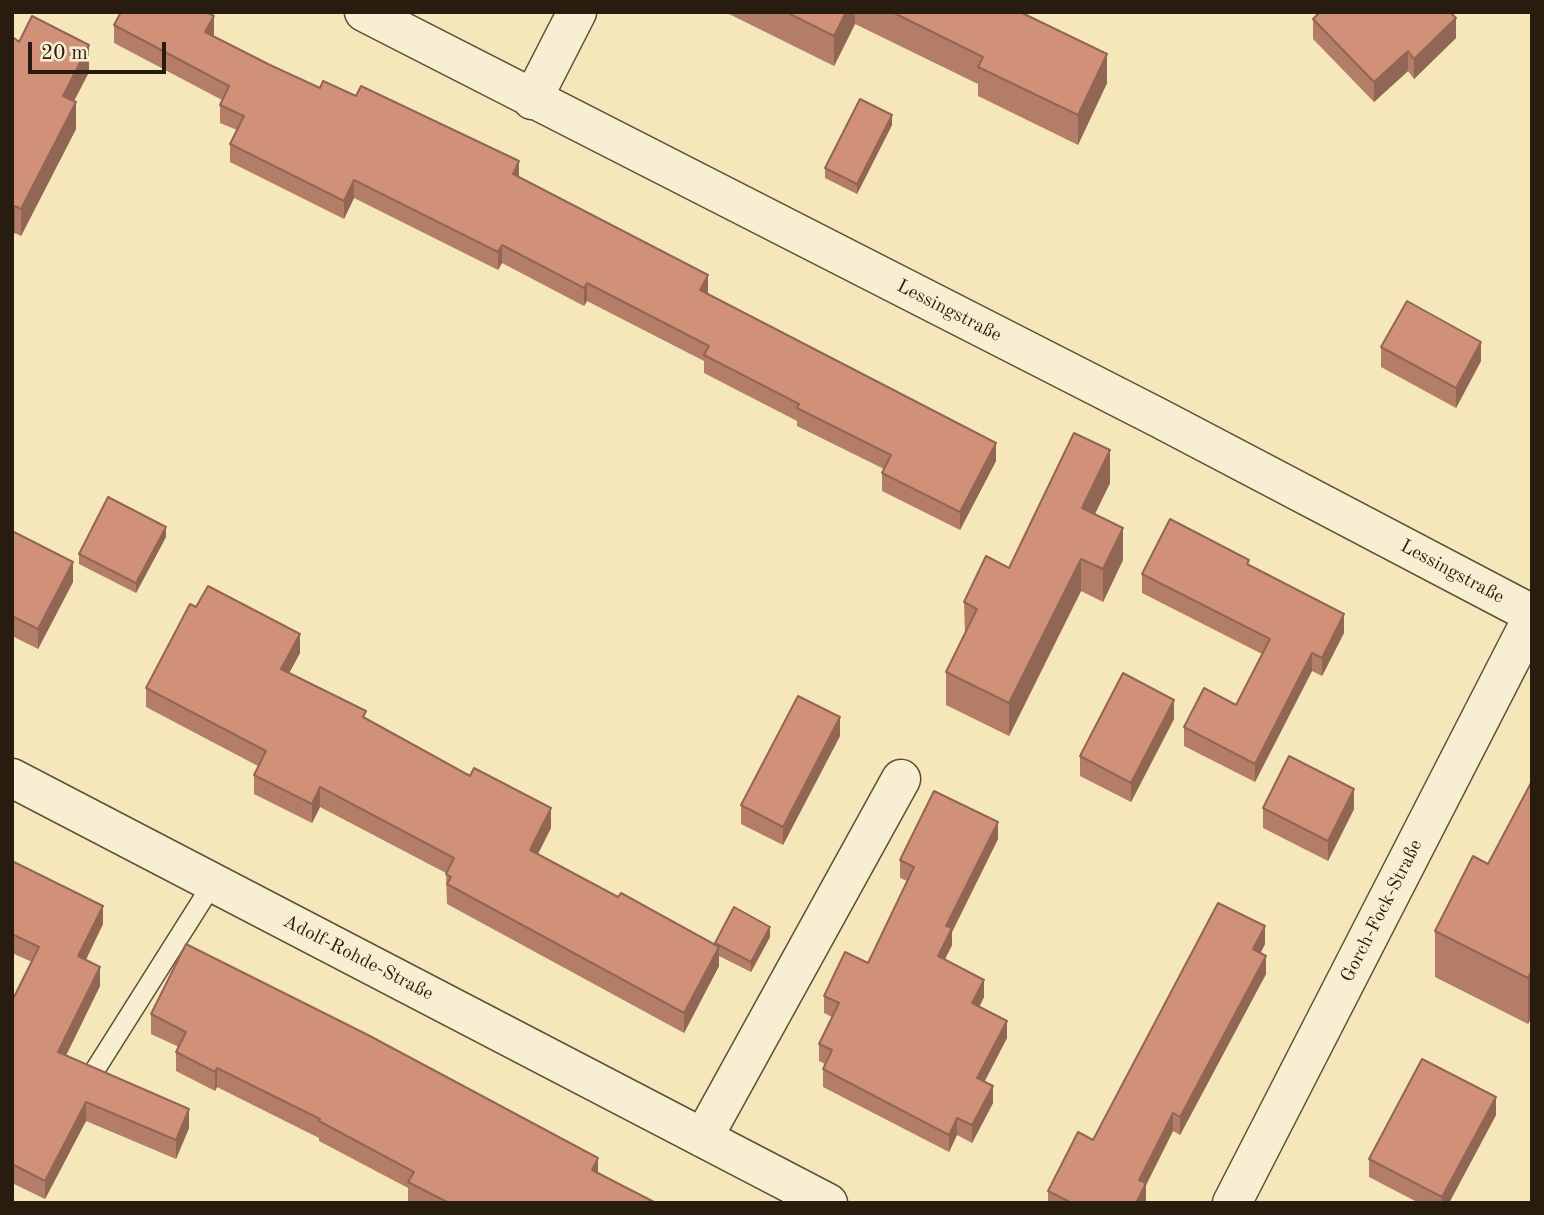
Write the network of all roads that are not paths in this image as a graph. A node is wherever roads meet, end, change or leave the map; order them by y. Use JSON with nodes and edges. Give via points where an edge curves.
{"nodes":[{"id":1,"x":364,"y":12,"type":"edge"},
{"id":2,"x":577,"y":12,"type":"edge"},
{"id":3,"x":532,"y":100,"type":"junction"},
{"id":4,"x":1532,"y":616,"type":"edge"},
{"id":5,"x":12,"y":778,"type":"edge"},
{"id":6,"x":901,"y":779,"type":"dead end"},
{"id":7,"x":213,"y":883,"type":"junction"},
{"id":8,"x":95,"y":1070,"type":"edge"},
{"id":9,"x":703,"y":1138,"type":"junction"},
{"id":10,"x":828,"y":1203,"type":"edge"},
{"id":11,"x":1232,"y":1203,"type":"edge"}],
"edges":[{"from":1,"to":3,"type":"street","name":"Lessingstraße"},
{"from":2,"to":3,"type":"street"},
{"from":3,"to":4,"type":"street","name":"Lessingstraße","via":[[1159,418]]},
{"from":4,"to":11,"type":"street","name":"Gorch-Fock-Straße"},
{"from":5,"to":7,"type":"street","name":"Adolf-Rohde-Straße"},
{"from":6,"to":9,"type":"street"},
{"from":7,"to":8,"type":"lane"},
{"from":7,"to":9,"type":"street","name":"Adolf-Rohde-Straße"},
{"from":9,"to":10,"type":"street","name":"Adolf-Rohde-Straße"}]}
